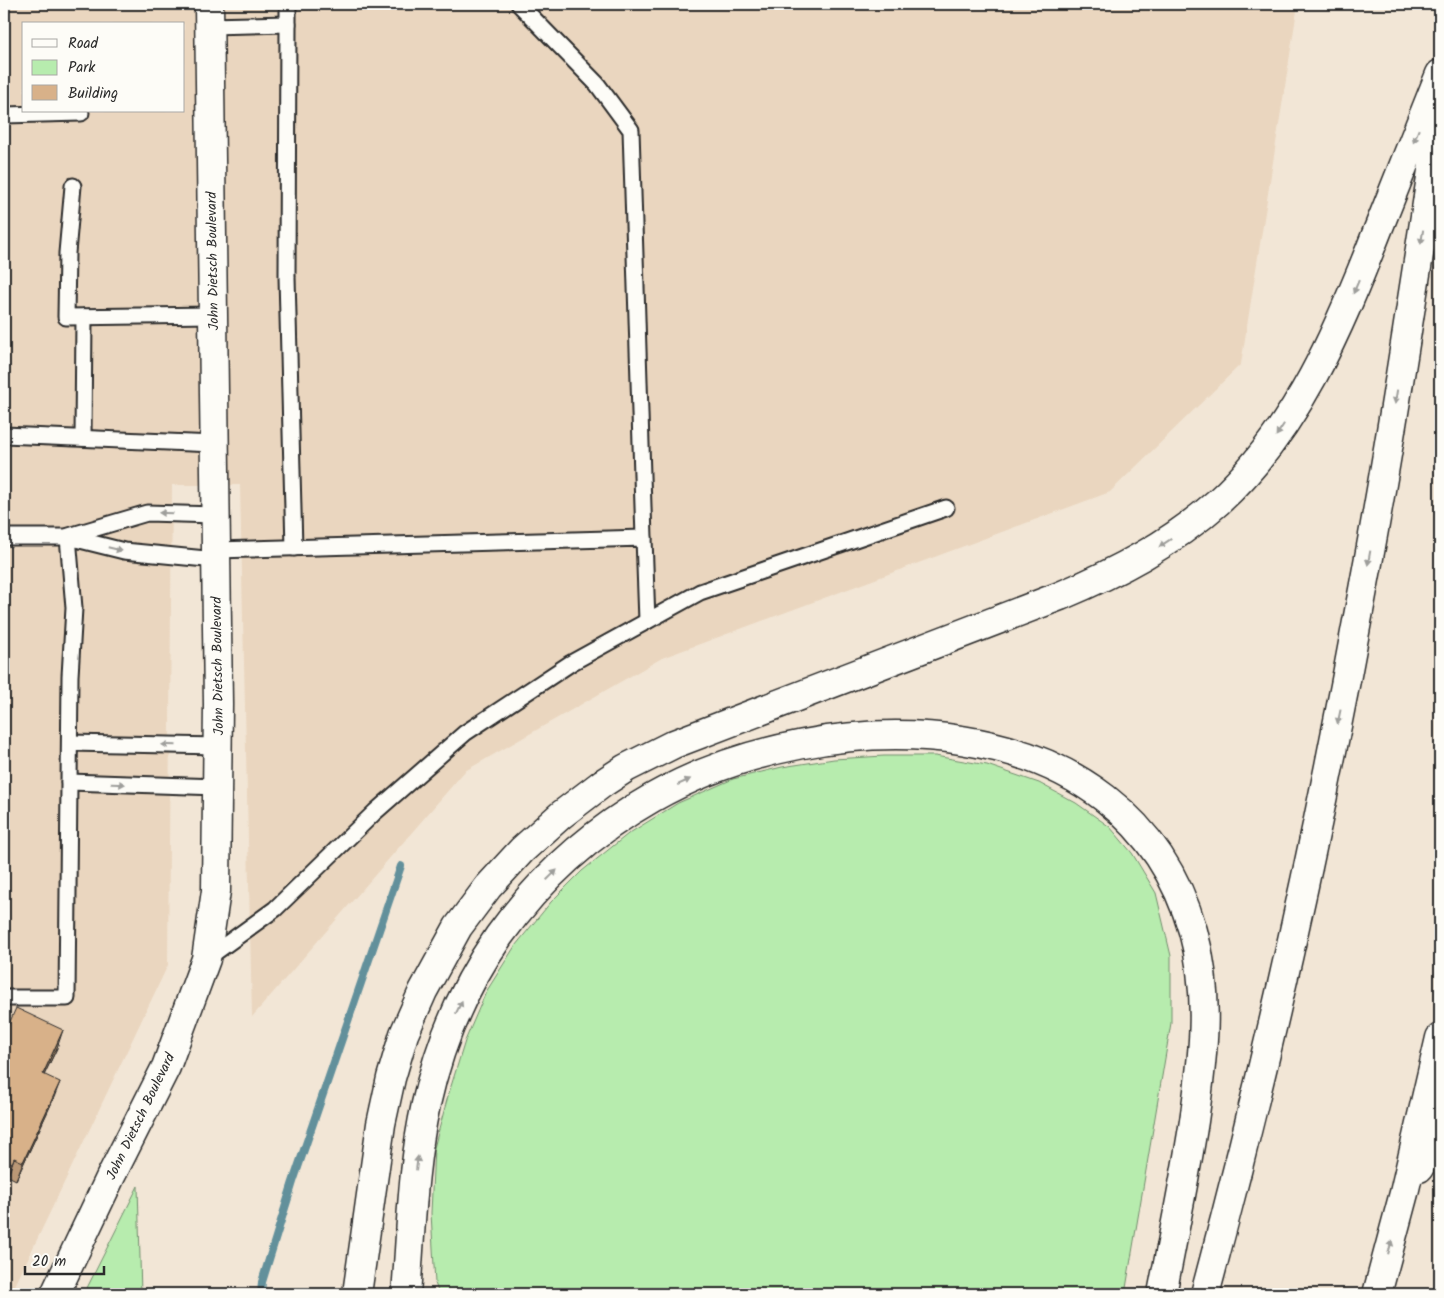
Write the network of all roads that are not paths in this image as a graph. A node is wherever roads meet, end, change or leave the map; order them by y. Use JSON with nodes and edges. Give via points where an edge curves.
{"nodes":[{"id":1,"x":288,"y":4,"type":"edge"},
{"id":2,"x":519,"y":4,"type":"edge"},
{"id":3,"x":209,"y":15,"type":"edge"},
{"id":4,"x":288,"y":24,"type":"junction"},
{"id":5,"x":1440,"y":74,"type":"edge"},
{"id":6,"x":81,"y":113,"type":"dead end"},
{"id":7,"x":4,"y":115,"type":"edge"},
{"id":8,"x":1440,"y":120,"type":"edge"},
{"id":9,"x":74,"y":186,"type":"dead end"},
{"id":10,"x":213,"y":315,"type":"junction"},
{"id":11,"x":84,"y":317,"type":"junction"},
{"id":12,"x":4,"y":436,"type":"edge"},
{"id":13,"x":82,"y":438,"type":"junction"},
{"id":14,"x":214,"y":444,"type":"junction"},
{"id":15,"x":946,"y":508,"type":"dead end"},
{"id":16,"x":215,"y":515,"type":"junction"},
{"id":17,"x":4,"y":537,"type":"edge"},
{"id":18,"x":68,"y":537,"type":"junction"},
{"id":19,"x":644,"y":538,"type":"junction"},
{"id":20,"x":294,"y":548,"type":"junction"},
{"id":21,"x":216,"y":555,"type":"junction"},
{"id":22,"x":646,"y":621,"type":"junction"},
{"id":23,"x":70,"y":743,"type":"junction"},
{"id":24,"x":218,"y":746,"type":"junction"},
{"id":25,"x":69,"y":782,"type":"junction"},
{"id":26,"x":218,"y":787,"type":"junction"},
{"id":27,"x":206,"y":959,"type":"junction"},
{"id":28,"x":4,"y":998,"type":"edge"},
{"id":29,"x":1440,"y":1038,"type":"edge"},
{"id":30,"x":1440,"y":1132,"type":"edge"},
{"id":31,"x":1404,"y":1193,"type":"junction"},
{"id":32,"x":413,"y":1212,"type":"junction"},
{"id":33,"x":55,"y":1294,"type":"edge"},
{"id":34,"x":357,"y":1294,"type":"edge"},
{"id":35,"x":406,"y":1294,"type":"edge"},
{"id":36,"x":424,"y":1294,"type":"edge"},
{"id":37,"x":1162,"y":1294,"type":"edge"},
{"id":38,"x":1205,"y":1294,"type":"edge"},
{"id":39,"x":1377,"y":1294,"type":"edge"}],
"edges":[{"from":1,"to":4,"type":"lane"},
{"from":2,"to":19,"type":"lane","via":[[596,84],[631,130]]},
{"from":3,"to":4,"type":"lane"},
{"from":3,"to":10,"type":"main road","name":"John Dietsch Boulevard"},
{"from":4,"to":20,"type":"lane","via":[[287,277]]},
{"from":5,"to":34,"type":"main road","one_way":true,"via":[[1357,283],[1319,366],[1271,443],[1217,503],[1152,551],[1098,580],[699,733],[635,764],[603,783],[561,815],[488,887],[458,927],[437,964],[413,1012],[397,1056],[381,1124]]},
{"from":6,"to":7,"type":"lane"},
{"from":8,"to":38,"type":"main road","one_way":true,"via":[[1380,497],[1344,688],[1264,1060]]},
{"from":9,"to":11,"type":"lane","via":[[66,317]]},
{"from":10,"to":11,"type":"lane"},
{"from":10,"to":14,"type":"main road","name":"John Dietsch Boulevard"},
{"from":11,"to":13,"type":"lane"},
{"from":12,"to":13,"type":"lane"},
{"from":13,"to":14,"type":"lane"},
{"from":14,"to":16,"type":"main road","name":"John Dietsch Boulevard"},
{"from":15,"to":22,"type":"lane","via":[[700,592]]},
{"from":16,"to":18,"type":"lane","one_way":true,"via":[[147,512]]},
{"from":16,"to":21,"type":"main road","name":"John Dietsch Boulevard"},
{"from":17,"to":18,"type":"lane"},
{"from":18,"to":21,"type":"lane","one_way":true,"via":[[124,551]]},
{"from":18,"to":23,"type":"lane","via":[[74,608]]},
{"from":19,"to":20,"type":"lane"},
{"from":19,"to":22,"type":"lane"},
{"from":20,"to":21,"type":"lane"},
{"from":21,"to":24,"type":"main road","name":"John Dietsch Boulevard"},
{"from":22,"to":27,"type":"lane","via":[[571,663],[465,733],[375,812],[275,909]]},
{"from":24,"to":23,"type":"lane","one_way":true},
{"from":23,"to":25,"type":"lane"},
{"from":24,"to":26,"type":"main road","name":"John Dietsch Boulevard"},
{"from":25,"to":26,"type":"lane","one_way":true},
{"from":25,"to":28,"type":"lane","via":[[67,998]]},
{"from":26,"to":27,"type":"main road","name":"John Dietsch Boulevard","via":[[216,891]]},
{"from":27,"to":33,"type":"main road","name":"John Dietsch Boulevard","via":[[166,1067]]},
{"from":29,"to":31,"type":"main road"},
{"from":30,"to":31,"type":"main road"},
{"from":39,"to":31,"type":"main road","one_way":true},
{"from":32,"to":35,"type":"main road"},
{"from":32,"to":36,"type":"main road"},
{"from":32,"to":37,"type":"main road","one_way":true,"via":[[425,1106],[436,1064],[455,1015],[498,938],[531,896],[569,858],[609,826],[653,798],[730,763],[823,740],[880,735],[938,737],[1018,754],[1080,781],[1114,806],[1144,836],[1179,893],[1193,930],[1201,969],[1204,1030],[1189,1152]]}]}
